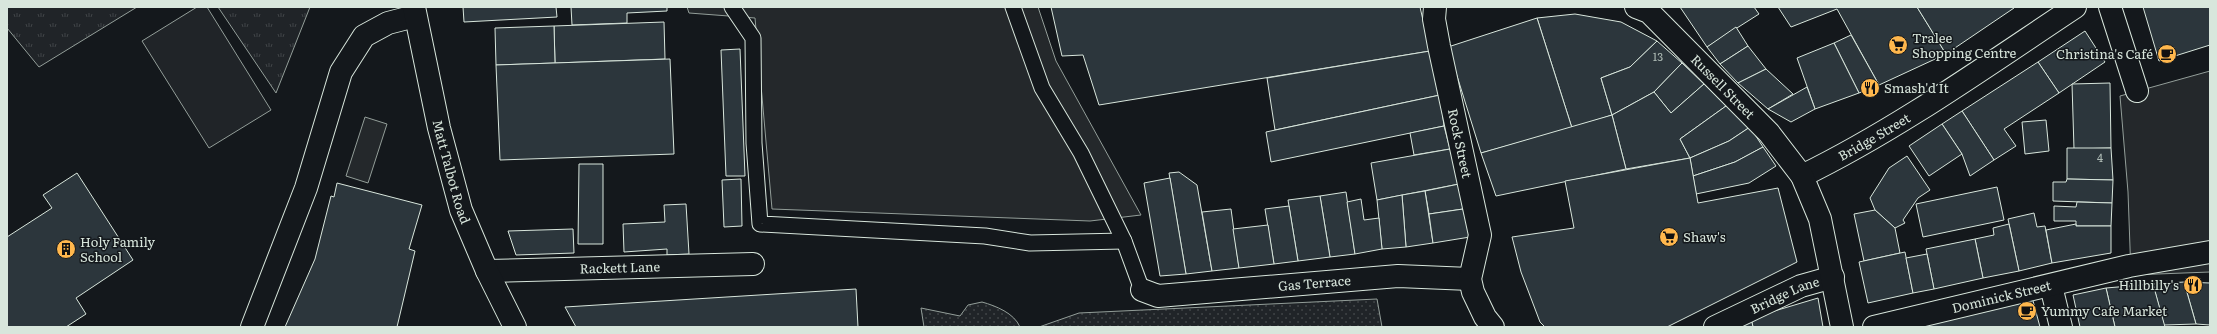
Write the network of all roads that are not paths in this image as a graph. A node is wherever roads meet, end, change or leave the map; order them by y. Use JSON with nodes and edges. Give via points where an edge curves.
{"nodes":[{"id":1,"x":732,"y":7,"type":"edge"},
{"id":2,"x":1013,"y":7,"type":"edge"},
{"id":3,"x":1435,"y":7,"type":"edge"},
{"id":4,"x":1636,"y":7,"type":"edge"},
{"id":5,"x":2075,"y":7,"type":"edge"},
{"id":6,"x":2110,"y":7,"type":"edge"},
{"id":7,"x":414,"y":12,"type":"edge"},
{"id":8,"x":2137,"y":91,"type":"dead end"},
{"id":9,"x":1802,"y":176,"type":"junction"},
{"id":10,"x":1124,"y":241,"type":"junction"},
{"id":11,"x":2210,"y":252,"type":"edge"},
{"id":12,"x":753,"y":264,"type":"dead end"},
{"id":13,"x":487,"y":271,"type":"junction"},
{"id":14,"x":1833,"y":277,"type":"junction"},
{"id":15,"x":1470,"y":279,"type":"junction"},
{"id":16,"x":2052,"y":286,"type":"junction"},
{"id":17,"x":1150,"y":293,"type":"joint"},
{"id":18,"x":1486,"y":324,"type":"edge"},
{"id":19,"x":252,"y":327,"type":"edge"},
{"id":20,"x":515,"y":327,"type":"edge"},
{"id":21,"x":1716,"y":327,"type":"edge"},
{"id":22,"x":1842,"y":327,"type":"edge"},
{"id":23,"x":1874,"y":327,"type":"edge"},
{"id":24,"x":2061,"y":327,"type":"edge"}],
"edges":[{"from":1,"to":10,"type":"lane","via":[[753,38],[754,143],[760,224],[985,236],[1030,243]]},
{"from":2,"to":10,"type":"lane","via":[[1042,88],[1081,153]]},
{"from":3,"to":15,"type":"street","name":"Rock Street","via":[[1434,19],[1439,46],[1480,235]]},
{"from":4,"to":9,"type":"street","name":"Russell Street","via":[[1650,12],[1716,77],[1769,133]]},
{"from":5,"to":9,"type":"street","name":"Bridge Street","via":[[1926,105]]},
{"from":6,"to":8,"type":"street"},
{"from":7,"to":13,"type":"street","name":"Matt Talbot Road","via":[[461,210]]},
{"from":7,"to":19,"type":"street","via":[[364,36],[341,72],[306,188]]},
{"from":9,"to":14,"type":"street","via":[[1820,219]]},
{"from":10,"to":17,"type":"lane"},
{"from":11,"to":16,"type":"street","name":"Dominick Street","via":[[2129,266]]},
{"from":12,"to":13,"type":"street","name":"Rackett Lane"},
{"from":13,"to":20,"type":"street","name":"Matt Talbot Road"},
{"from":14,"to":21,"type":"street","name":"Bridge Lane","via":[[1802,286]]},
{"from":14,"to":22,"type":"street"},
{"from":15,"to":17,"type":"street","name":"Gas Terrace","via":[[1398,276]]},
{"from":15,"to":18,"type":"street"},
{"from":16,"to":23,"type":"street","name":"Dominick Street"},
{"from":16,"to":24,"type":"street"}]}
